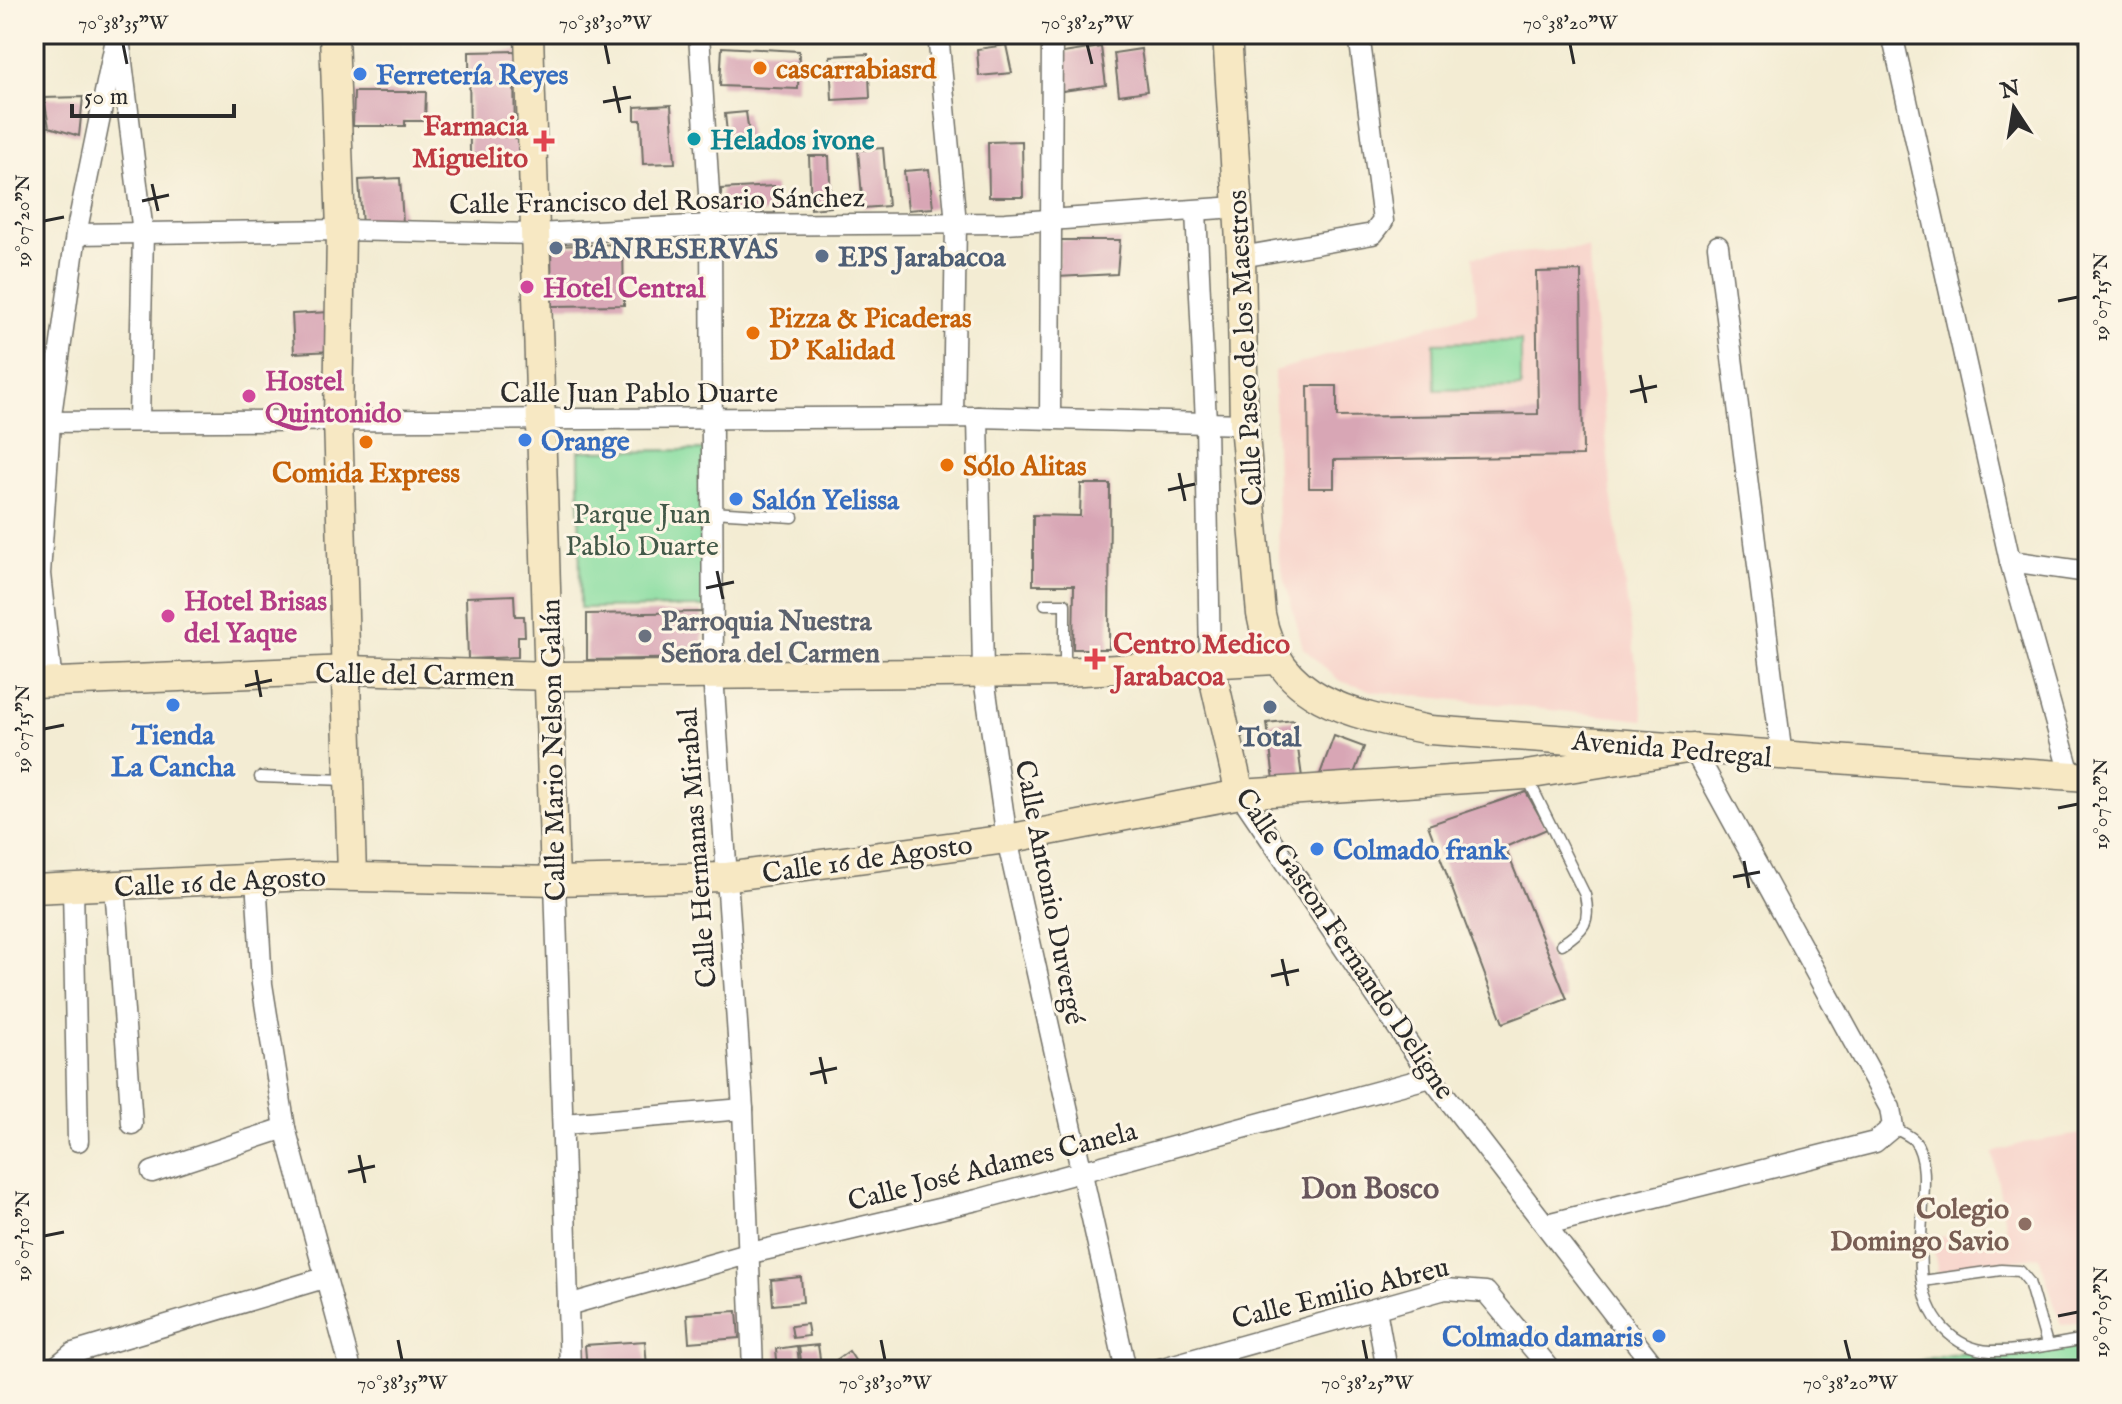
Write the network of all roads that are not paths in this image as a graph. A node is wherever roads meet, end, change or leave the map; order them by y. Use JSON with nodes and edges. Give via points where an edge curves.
{"nodes":[{"id":1,"x":118,"y":34,"type":"edge"},
{"id":2,"x":334,"y":34,"type":"edge"},
{"id":3,"x":529,"y":34,"type":"edge"},
{"id":4,"x":699,"y":34,"type":"edge"},
{"id":5,"x":938,"y":34,"type":"edge"},
{"id":6,"x":1052,"y":34,"type":"edge"},
{"id":7,"x":1227,"y":34,"type":"edge"},
{"id":8,"x":1359,"y":34,"type":"edge"},
{"id":9,"x":1892,"y":34,"type":"edge"},
{"id":10,"x":1237,"y":207,"type":"junction"},
{"id":11,"x":1196,"y":211,"type":"junction"},
{"id":12,"x":1050,"y":220,"type":"junction"},
{"id":13,"x":956,"y":223,"type":"junction"},
{"id":14,"x":711,"y":225,"type":"junction"},
{"id":15,"x":341,"y":230,"type":"junction"},
{"id":16,"x":143,"y":233,"type":"junction"},
{"id":17,"x":76,"y":234,"type":"junction"},
{"id":18,"x":537,"y":234,"type":"junction"},
{"id":19,"x":1718,"y":246,"type":"dead end"},
{"id":20,"x":1241,"y":257,"type":"junction"},
{"id":21,"x":953,"y":417,"type":"junction"},
{"id":22,"x":978,"y":417,"type":"junction"},
{"id":23,"x":1050,"y":418,"type":"junction"},
{"id":24,"x":139,"y":419,"type":"junction"},
{"id":25,"x":712,"y":419,"type":"junction"},
{"id":26,"x":338,"y":420,"type":"junction"},
{"id":27,"x":543,"y":421,"type":"junction"},
{"id":28,"x":42,"y":422,"type":"edge"},
{"id":29,"x":1206,"y":422,"type":"junction"},
{"id":30,"x":1244,"y":424,"type":"junction"},
{"id":31,"x":712,"y":512,"type":"junction"},
{"id":32,"x":793,"y":517,"type":"dead end"},
{"id":33,"x":2010,"y":561,"type":"junction"},
{"id":34,"x":2088,"y":572,"type":"edge"},
{"id":35,"x":1045,"y":604,"type":"dead end"},
{"id":36,"x":1275,"y":660,"type":"junction"},
{"id":37,"x":1210,"y":663,"type":"junction"},
{"id":38,"x":348,"y":670,"type":"junction"},
{"id":39,"x":983,"y":671,"type":"junction"},
{"id":40,"x":1065,"y":672,"type":"junction"},
{"id":41,"x":713,"y":675,"type":"junction"},
{"id":42,"x":551,"y":676,"type":"junction"},
{"id":43,"x":43,"y":683,"type":"edge"},
{"id":44,"x":1693,"y":748,"type":"junction"},
{"id":45,"x":1782,"y":757,"type":"junction"},
{"id":46,"x":1526,"y":775,"type":"junction"},
{"id":47,"x":2079,"y":775,"type":"edge"},
{"id":48,"x":260,"y":777,"type":"dead end"},
{"id":49,"x":350,"y":780,"type":"junction"},
{"id":50,"x":1240,"y":794,"type":"junction"},
{"id":51,"x":1007,"y":839,"type":"junction"},
{"id":52,"x":352,"y":875,"type":"junction"},
{"id":53,"x":256,"y":877,"type":"junction"},
{"id":54,"x":725,"y":877,"type":"junction"},
{"id":55,"x":555,"y":881,"type":"junction"},
{"id":56,"x":115,"y":885,"type":"junction"},
{"id":57,"x":73,"y":887,"type":"junction"},
{"id":58,"x":34,"y":889,"type":"edge"},
{"id":59,"x":1562,"y":944,"type":"dead end"},
{"id":60,"x":1431,"y":1077,"type":"junction"},
{"id":61,"x":743,"y":1109,"type":"junction"},
{"id":62,"x":132,"y":1124,"type":"dead end"},
{"id":63,"x":564,"y":1124,"type":"junction"},
{"id":64,"x":1893,"y":1127,"type":"junction"},
{"id":65,"x":285,"y":1128,"type":"junction"},
{"id":66,"x":78,"y":1141,"type":"dead end"},
{"id":67,"x":152,"y":1172,"type":"dead end"},
{"id":68,"x":1080,"y":1173,"type":"junction"},
{"id":69,"x":1547,"y":1224,"type":"junction"},
{"id":70,"x":751,"y":1253,"type":"junction"},
{"id":71,"x":324,"y":1278,"type":"junction"},
{"id":72,"x":1923,"y":1281,"type":"junction"},
{"id":73,"x":568,"y":1305,"type":"junction"},
{"id":74,"x":1376,"y":1309,"type":"junction"},
{"id":75,"x":2088,"y":1339,"type":"edge"},
{"id":76,"x":2047,"y":1344,"type":"junction"},
{"id":77,"x":52,"y":1370,"type":"edge"},
{"id":78,"x":351,"y":1370,"type":"edge"},
{"id":79,"x":570,"y":1370,"type":"edge"},
{"id":80,"x":753,"y":1370,"type":"edge"},
{"id":81,"x":1126,"y":1370,"type":"edge"},
{"id":82,"x":1156,"y":1370,"type":"edge"},
{"id":83,"x":1387,"y":1370,"type":"edge"},
{"id":84,"x":1551,"y":1370,"type":"edge"},
{"id":85,"x":1657,"y":1370,"type":"edge"}],
"edges":[{"from":1,"to":16,"type":"street"},
{"from":1,"to":17,"type":"street"},
{"from":2,"to":15,"type":"street"},
{"from":3,"to":18,"type":"street","name":"Calle Mario Nelson Galán"},
{"from":4,"to":14,"type":"street","name":"Calle Hermanas Mirabal"},
{"from":5,"to":13,"type":"street"},
{"from":6,"to":12,"type":"street"},
{"from":7,"to":10,"type":"street","name":"Calle Paseo de los Maestros"},
{"from":8,"to":20,"type":"street","via":[[1383,221],[1373,234]]},
{"from":9,"to":33,"type":"street"},
{"from":10,"to":11,"type":"street","name":"Calle Francisco del Rosario Sánchez"},
{"from":10,"to":20,"type":"street","name":"Calle Paseo de los Maestros"},
{"from":11,"to":12,"type":"street","name":"Calle Francisco del Rosario Sánchez"},
{"from":11,"to":29,"type":"street","name":"Calle Gaston Fernando Deligne"},
{"from":12,"to":13,"type":"street","name":"Calle Francisco del Rosario Sánchez"},
{"from":12,"to":23,"type":"street"},
{"from":13,"to":14,"type":"street","name":"Calle Francisco del Rosario Sánchez"},
{"from":13,"to":21,"type":"street"},
{"from":14,"to":18,"type":"street","name":"Calle Francisco del Rosario Sánchez"},
{"from":14,"to":25,"type":"street","name":"Calle Hermanas Mirabal"},
{"from":15,"to":16,"type":"street","name":"Calle Francisco del Rosario Sánchez"},
{"from":15,"to":18,"type":"street","name":"Calle Francisco del Rosario Sánchez"},
{"from":15,"to":26,"type":"street"},
{"from":16,"to":17,"type":"street","name":"Calle Francisco del Rosario Sánchez"},
{"from":16,"to":24,"type":"street"},
{"from":17,"to":28,"type":"street"},
{"from":18,"to":27,"type":"street","name":"Calle Mario Nelson Galán"},
{"from":19,"to":45,"type":"street"},
{"from":20,"to":30,"type":"street","name":"Calle Paseo de los Maestros"},
{"from":21,"to":22,"type":"street","name":"Calle Juan Pablo Duarte"},
{"from":21,"to":25,"type":"street","name":"Calle Juan Pablo Duarte"},
{"from":22,"to":23,"type":"street","name":"Calle Juan Pablo Duarte"},
{"from":22,"to":39,"type":"street","name":"Calle Antonio Duvergé"},
{"from":23,"to":29,"type":"street","name":"Calle Juan Pablo Duarte"},
{"from":24,"to":26,"type":"street","name":"Calle Juan Pablo Duarte"},
{"from":24,"to":28,"type":"street","name":"Calle Juan Pablo Duarte"},
{"from":25,"to":27,"type":"street","name":"Calle Juan Pablo Duarte"},
{"from":25,"to":31,"type":"street","name":"Calle Hermanas Mirabal"},
{"from":26,"to":27,"type":"street","name":"Calle Juan Pablo Duarte"},
{"from":26,"to":38,"type":"street"},
{"from":27,"to":42,"type":"street","name":"Calle Mario Nelson Galán"},
{"from":28,"to":43,"type":"street"},
{"from":29,"to":30,"type":"street","name":"Calle Juan Pablo Duarte"},
{"from":29,"to":37,"type":"street","name":"Calle Gaston Fernando Deligne"},
{"from":30,"to":36,"type":"street","name":"Calle Paseo de los Maestros","via":[[1261,614]]},
{"from":31,"to":32,"type":"lane"},
{"from":31,"to":41,"type":"street","name":"Calle Hermanas Mirabal"},
{"from":33,"to":34,"type":"street"},
{"from":33,"to":47,"type":"street"},
{"from":35,"to":40,"type":"lane","via":[[1065,604]]},
{"from":36,"to":37,"type":"street","name":"Calle del Carmen"},
{"from":36,"to":44,"type":"street","name":"Avenida Pedregal","via":[[1310,693],[1390,722],[1430,730]]},
{"from":37,"to":40,"type":"street","name":"Calle del Carmen"},
{"from":37,"to":50,"type":"street","name":"Calle Gaston Fernando Deligne"},
{"from":38,"to":42,"type":"street","name":"Calle del Carmen"},
{"from":38,"to":43,"type":"street","name":"Calle del Carmen"},
{"from":38,"to":49,"type":"street"},
{"from":39,"to":40,"type":"street","name":"Calle del Carmen"},
{"from":39,"to":41,"type":"street","name":"Calle del Carmen"},
{"from":39,"to":51,"type":"street","name":"Calle Antonio Duvergé"},
{"from":41,"to":42,"type":"street","name":"Calle del Carmen"},
{"from":41,"to":54,"type":"street","name":"Calle Hermanas Mirabal"},
{"from":42,"to":55,"type":"street","name":"Calle Mario Nelson Galán"},
{"from":44,"to":45,"type":"street","name":"Avenida Pedregal"},
{"from":44,"to":46,"type":"street","name":"Calle 16 de Agosto"},
{"from":44,"to":64,"type":"street","via":[[1890,1108]]},
{"from":45,"to":47,"type":"street","name":"Avenida Pedregal"},
{"from":46,"to":50,"type":"street","name":"Calle 16 de Agosto"},
{"from":46,"to":59,"type":"lane","via":[[1585,895],[1589,914],[1583,930]]},
{"from":48,"to":49,"type":"lane"},
{"from":49,"to":52,"type":"street"},
{"from":50,"to":51,"type":"street","name":"Calle 16 de Agosto"},
{"from":50,"to":60,"type":"street","name":"Calle Gaston Fernando Deligne"},
{"from":51,"to":54,"type":"street","name":"Calle 16 de Agosto"},
{"from":51,"to":68,"type":"street","name":"Calle Antonio Duvergé"},
{"from":52,"to":53,"type":"street","name":"Calle 16 de Agosto"},
{"from":52,"to":55,"type":"street","name":"Calle 16 de Agosto"},
{"from":53,"to":56,"type":"street","name":"Calle 16 de Agosto"},
{"from":53,"to":65,"type":"street","via":[[262,984]]},
{"from":54,"to":55,"type":"street","name":"Calle 16 de Agosto"},
{"from":54,"to":61,"type":"street","name":"Calle Hermanas Mirabal"},
{"from":55,"to":63,"type":"street","name":"Calle Mario Nelson Galán"},
{"from":56,"to":57,"type":"street","name":"Calle 16 de Agosto"},
{"from":56,"to":62,"type":"street"},
{"from":57,"to":58,"type":"street","name":"Calle 16 de Agosto"},
{"from":57,"to":66,"type":"street"},
{"from":60,"to":68,"type":"street","name":"Calle José Adames Canela"},
{"from":60,"to":69,"type":"street","name":"Calle Gaston Fernando Deligne"},
{"from":61,"to":63,"type":"street"},
{"from":61,"to":70,"type":"street","name":"Calle Hermanas Mirabal"},
{"from":63,"to":73,"type":"street","name":"Calle Mario Nelson Galán"},
{"from":64,"to":69,"type":"street","via":[[1875,1142]]},
{"from":64,"to":72,"type":"lane","via":[[1913,1139],[1923,1168]]},
{"from":65,"to":67,"type":"street"},
{"from":65,"to":71,"type":"street"},
{"from":68,"to":70,"type":"street","name":"Calle José Adames Canela"},
{"from":68,"to":81,"type":"street","name":"Calle Antonio Duvergé"},
{"from":69,"to":85,"type":"street","name":"Calle Gaston Fernando Deligne"},
{"from":70,"to":73,"type":"street","name":"Calle José Adames Canela"},
{"from":70,"to":80,"type":"street","name":"Calle Hermanas Mirabal"},
{"from":71,"to":77,"type":"street","via":[[73,1353]]},
{"from":71,"to":78,"type":"street"},
{"from":72,"to":76,"type":"lane","via":[[1926,1302],[1956,1342],[1990,1351]]},
{"from":72,"to":76,"type":"lane","via":[[2020,1271],[2029,1282]]},
{"from":73,"to":79,"type":"street","name":"Calle Mario Nelson Galán"},
{"from":74,"to":82,"type":"street","name":"Calle Emilio Abreu"},
{"from":74,"to":83,"type":"street"},
{"from":74,"to":84,"type":"street","name":"Calle Emilio Abreu","via":[[1445,1289],[1486,1292]]},
{"from":75,"to":76,"type":"lane"}]}
